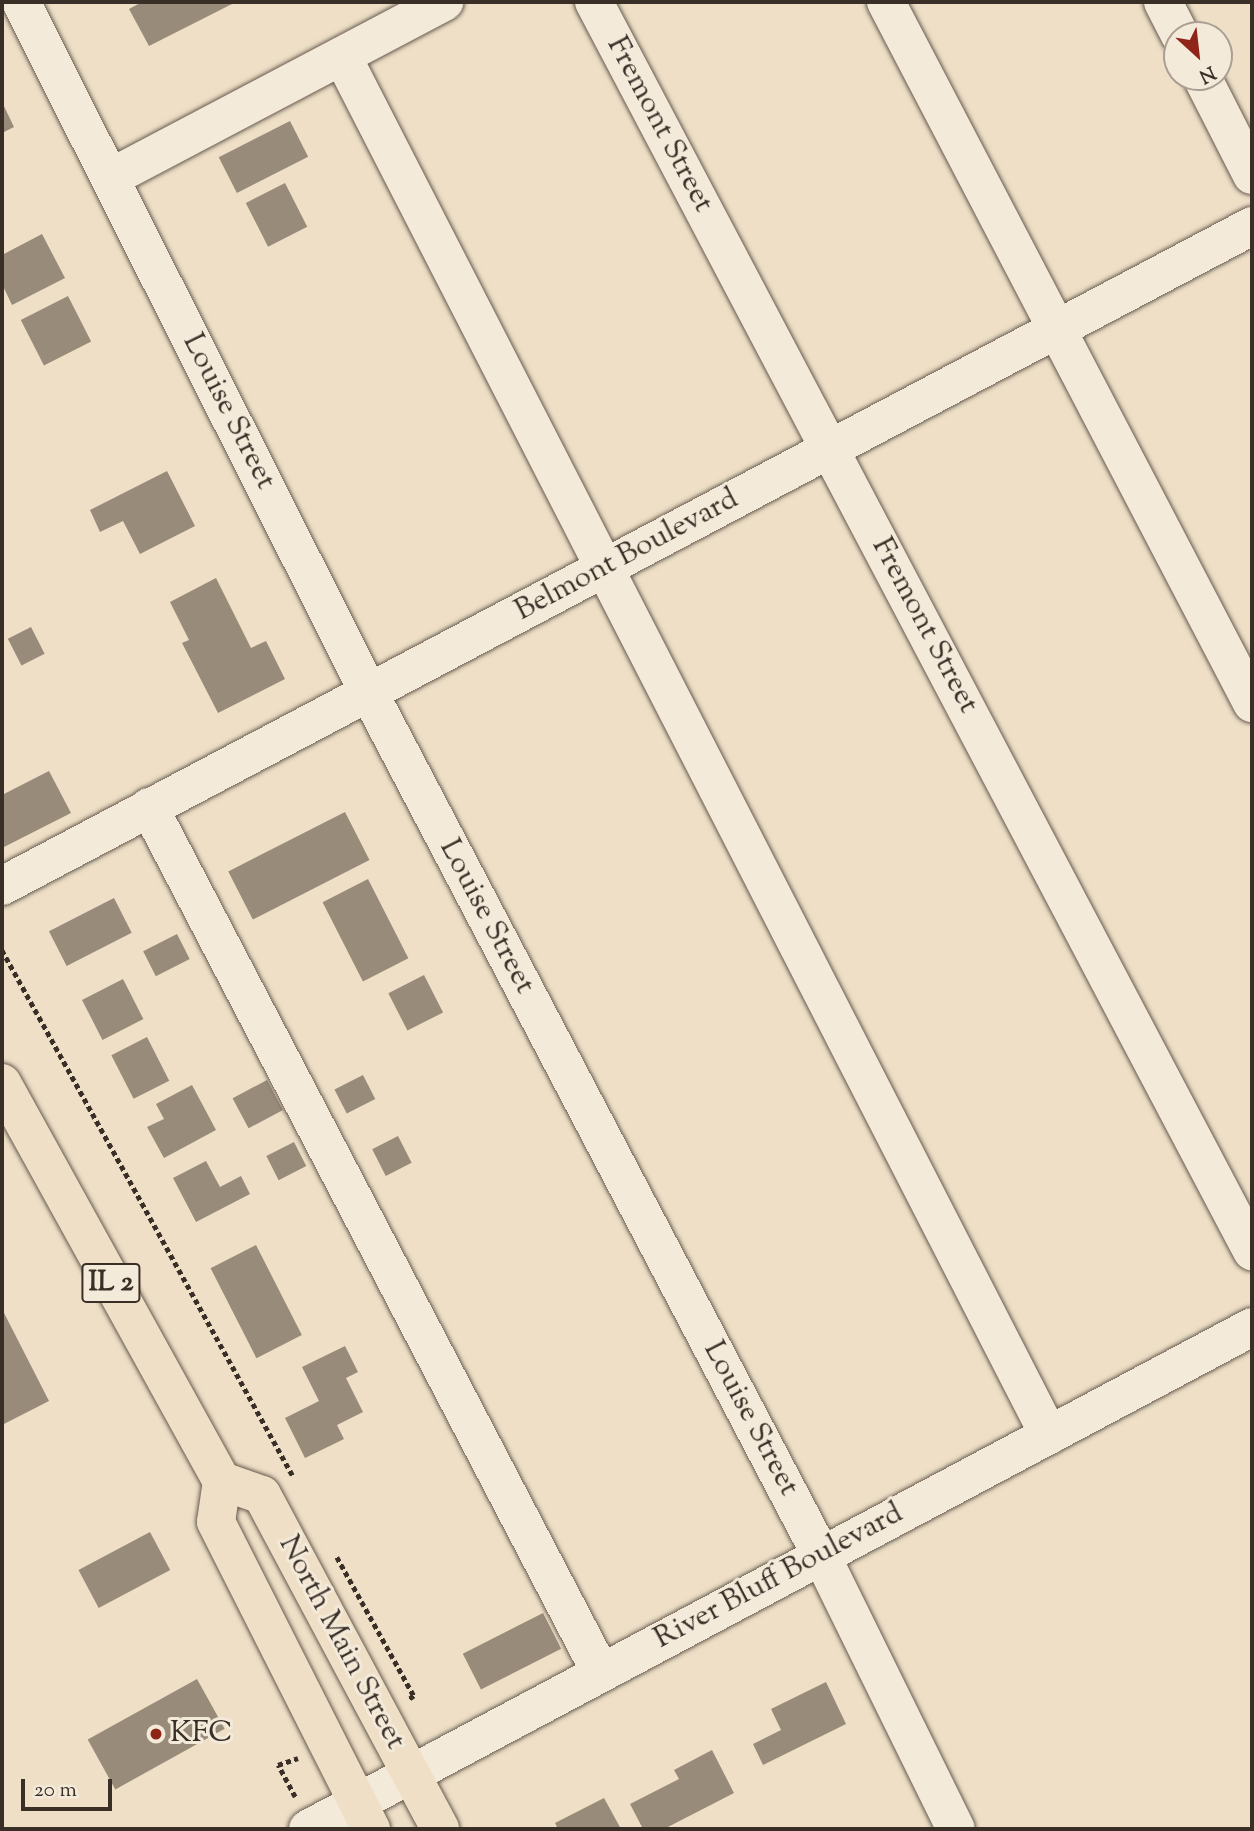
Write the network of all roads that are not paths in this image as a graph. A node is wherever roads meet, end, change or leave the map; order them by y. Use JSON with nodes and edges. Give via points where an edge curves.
{"nodes":[{"id":1,"x":21,"y":2,"type":"edge"},
{"id":2,"x":444,"y":2,"type":"edge"},
{"id":3,"x":594,"y":2,"type":"edge"},
{"id":4,"x":886,"y":2,"type":"edge"},
{"id":5,"x":1163,"y":2,"type":"edge"},
{"id":6,"x":1173,"y":21,"type":"edge"},
{"id":7,"x":342,"y":56,"type":"junction"},
{"id":8,"x":1209,"y":91,"type":"edge"},
{"id":9,"x":1252,"y":175,"type":"edge"},
{"id":10,"x":110,"y":178,"type":"junction"},
{"id":11,"x":1252,"y":226,"type":"edge"},
{"id":12,"x":1057,"y":329,"type":"junction"},
{"id":13,"x":831,"y":449,"type":"junction"},
{"id":14,"x":604,"y":567,"type":"junction"},
{"id":15,"x":368,"y":691,"type":"junction"},
{"id":16,"x":1252,"y":703,"type":"edge"},
{"id":17,"x":149,"y":807,"type":"junction"},
{"id":18,"x":2,"y":886,"type":"edge"},
{"id":19,"x":2,"y":1083,"type":"edge"},
{"id":20,"x":1252,"y":1251,"type":"edge"},
{"id":21,"x":1252,"y":1327,"type":"edge"},
{"id":22,"x":1049,"y":1435,"type":"junction"},
{"id":23,"x":222,"y":1481,"type":"junction"},
{"id":24,"x":821,"y":1555,"type":"junction"},
{"id":25,"x":600,"y":1671,"type":"junction"},
{"id":26,"x":410,"y":1772,"type":"junction"},
{"id":27,"x":364,"y":1815,"type":"edge"},
{"id":28,"x":308,"y":1829,"type":"edge"},
{"id":29,"x":440,"y":1829,"type":"edge"},
{"id":30,"x":957,"y":1829,"type":"edge"}],
"edges":[{"from":1,"to":10,"type":"street","name":"Louise Street"},
{"from":2,"to":7,"type":"street"},
{"from":3,"to":13,"type":"street","name":"Fremont Street"},
{"from":4,"to":12,"type":"street"},
{"from":5,"to":6,"type":"street"},
{"from":7,"to":10,"type":"street"},
{"from":7,"to":14,"type":"street"},
{"from":8,"to":9,"type":"street"},
{"from":10,"to":15,"type":"street","name":"Louise Street"},
{"from":11,"to":12,"type":"street","name":"Belmont Boulevard"},
{"from":12,"to":13,"type":"street","name":"Belmont Boulevard"},
{"from":12,"to":16,"type":"street"},
{"from":13,"to":14,"type":"street","name":"Belmont Boulevard"},
{"from":13,"to":20,"type":"street","name":"Fremont Street"},
{"from":14,"to":15,"type":"street","name":"Belmont Boulevard"},
{"from":14,"to":22,"type":"street"},
{"from":15,"to":17,"type":"street","name":"Belmont Boulevard"},
{"from":15,"to":24,"type":"street","name":"Louise Street"},
{"from":17,"to":18,"type":"street","name":"Belmont Boulevard"},
{"from":17,"to":25,"type":"street"},
{"from":19,"to":23,"type":"main road","number":"IL 2"},
{"from":21,"to":22,"type":"street","name":"River Bluff Boulevard"},
{"from":22,"to":24,"type":"street","name":"River Bluff Boulevard"},
{"from":23,"to":26,"type":"main road","name":"North Main Street","via":[[262,1495]]},
{"from":23,"to":27,"type":"main road","name":"North Main Street","via":[[216,1522]]},
{"from":24,"to":25,"type":"street","name":"River Bluff Boulevard"},
{"from":24,"to":30,"type":"street","name":"Louise Street"},
{"from":25,"to":26,"type":"street","name":"River Bluff Boulevard"},
{"from":26,"to":27,"type":"street","name":"River Bluff Boulevard"},
{"from":26,"to":29,"type":"main road","name":"North Main Street"},
{"from":27,"to":28,"type":"street","name":"River Bluff Boulevard"}]}
